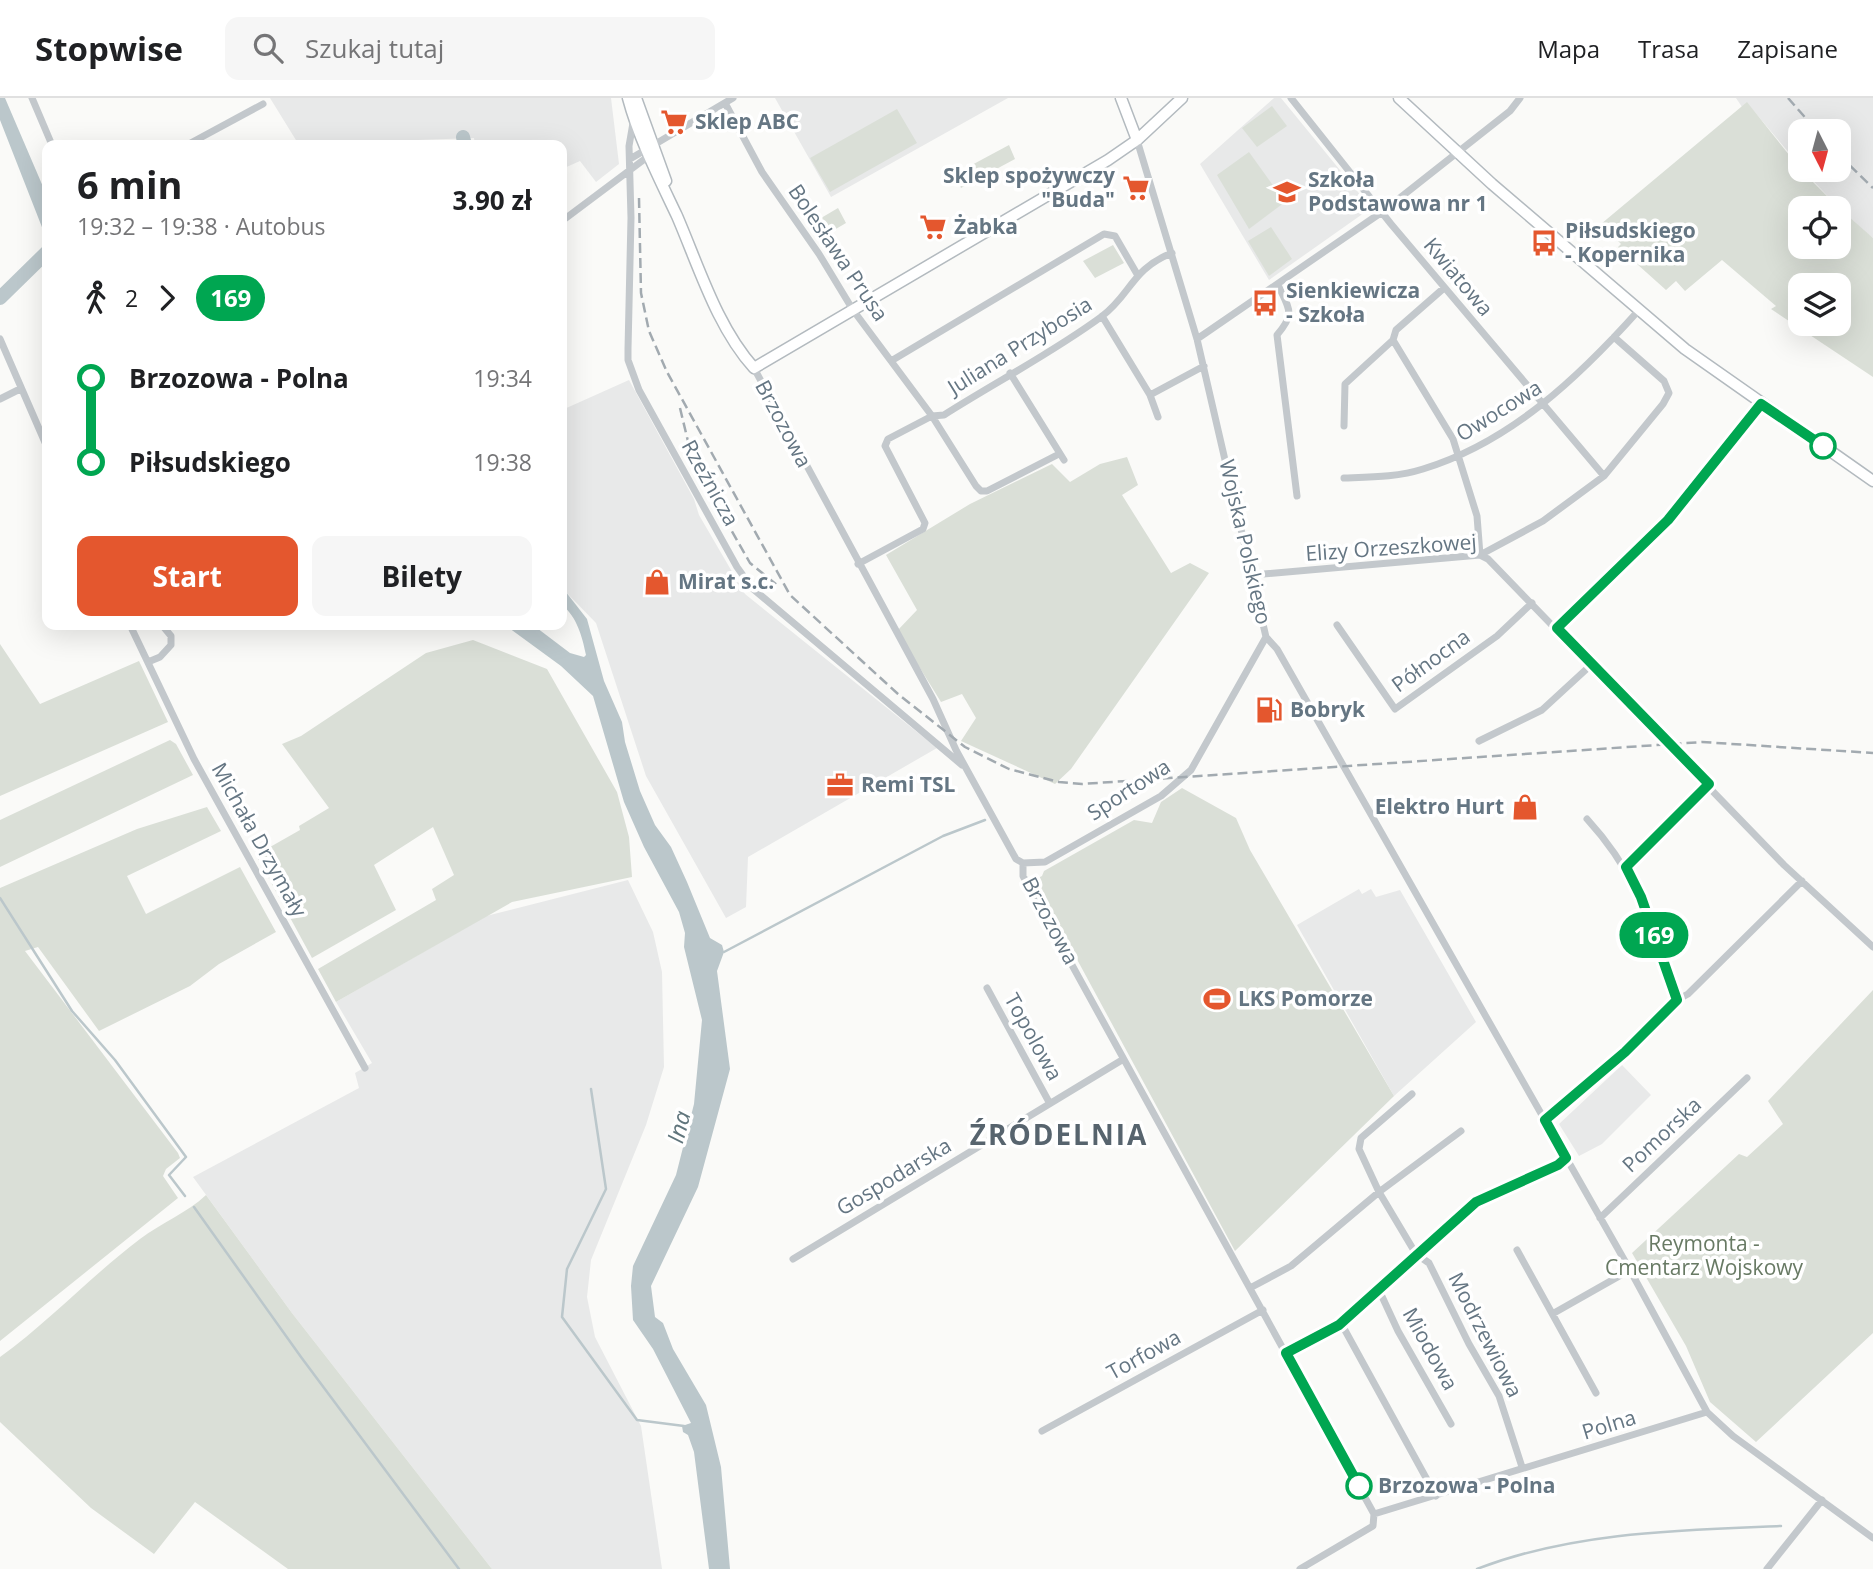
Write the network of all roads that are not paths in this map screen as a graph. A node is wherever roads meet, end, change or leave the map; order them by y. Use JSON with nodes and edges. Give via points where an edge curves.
{"nodes":[{"id":1,"x":32,"y":98,"type":"edge"},
{"id":2,"x":628,"y":98,"type":"edge"},
{"id":3,"x":636,"y":98,"type":"edge"},
{"id":4,"x":733,"y":98,"type":"edge"},
{"id":5,"x":1121,"y":98,"type":"edge"},
{"id":6,"x":1182,"y":98,"type":"edge"},
{"id":7,"x":1291,"y":98,"type":"edge"},
{"id":8,"x":1399,"y":98,"type":"edge"},
{"id":9,"x":1520,"y":98,"type":"edge"},
{"id":10,"x":725,"y":103,"type":"junction"},
{"id":11,"x":263,"y":104,"type":"dead end"},
{"id":12,"x":634,"y":117,"type":"junction"},
{"id":13,"x":50,"y":140,"type":"edge"},
{"id":14,"x":196,"y":140,"type":"edge"},
{"id":15,"x":1137,"y":141,"type":"junction"},
{"id":16,"x":652,"y":147,"type":"junction"},
{"id":17,"x":1457,"y":152,"type":"junction"},
{"id":18,"x":630,"y":159,"type":"junction"},
{"id":19,"x":631,"y":169,"type":"junction"},
{"id":20,"x":1382,"y":212,"type":"junction"},
{"id":21,"x":567,"y":217,"type":"edge"},
{"id":22,"x":1172,"y":253,"type":"junction"},
{"id":23,"x":1137,"y":274,"type":"junction"},
{"id":24,"x":1278,"y":285,"type":"junction"},
{"id":25,"x":1444,"y":288,"type":"junction"},
{"id":26,"x":853,"y":310,"type":"junction"},
{"id":27,"x":1639,"y":310,"type":"junction"},
{"id":28,"x":1102,"y":316,"type":"junction"},
{"id":29,"x":1614,"y":337,"type":"junction"},
{"id":30,"x":1197,"y":338,"type":"junction"},
{"id":31,"x":0,"y":339,"type":"edge"},
{"id":32,"x":1393,"y":340,"type":"junction"},
{"id":33,"x":891,"y":361,"type":"junction"},
{"id":34,"x":1204,"y":366,"type":"junction"},
{"id":35,"x":754,"y":368,"type":"junction"},
{"id":36,"x":1010,"y":373,"type":"junction"},
{"id":37,"x":20,"y":388,"type":"junction"},
{"id":38,"x":1150,"y":395,"type":"junction"},
{"id":39,"x":0,"y":399,"type":"edge"},
{"id":40,"x":1761,"y":404,"type":"junction"},
{"id":41,"x":1544,"y":405,"type":"junction"},
{"id":42,"x":932,"y":416,"type":"junction"},
{"id":43,"x":1158,"y":417,"type":"dead end"},
{"id":44,"x":1344,"y":426,"type":"dead end"},
{"id":45,"x":42,"y":436,"type":"edge"},
{"id":46,"x":1459,"y":456,"type":"junction"},
{"id":47,"x":1604,"y":476,"type":"junction"},
{"id":48,"x":1344,"y":478,"type":"dead end"},
{"id":49,"x":1873,"y":481,"type":"edge"},
{"id":50,"x":1297,"y":496,"type":"dead end"},
{"id":51,"x":1480,"y":555,"type":"junction"},
{"id":52,"x":858,"y":564,"type":"junction"},
{"id":53,"x":1252,"y":575,"type":"junction"},
{"id":54,"x":1532,"y":603,"type":"junction"},
{"id":55,"x":1336,"y":625,"type":"dead end"},
{"id":56,"x":1557,"y":628,"type":"junction"},
{"id":57,"x":132,"y":630,"type":"edge"},
{"id":58,"x":166,"y":630,"type":"edge"},
{"id":59,"x":1266,"y":636,"type":"junction"},
{"id":60,"x":148,"y":662,"type":"junction"},
{"id":61,"x":1592,"y":664,"type":"junction"},
{"id":62,"x":1479,"y":741,"type":"dead end"},
{"id":63,"x":965,"y":767,"type":"junction"},
{"id":64,"x":1709,"y":784,"type":"junction"},
{"id":65,"x":1587,"y":819,"type":"dead end"},
{"id":66,"x":1023,"y":863,"type":"junction"},
{"id":67,"x":1626,"y":867,"type":"junction"},
{"id":68,"x":1802,"y":881,"type":"junction"},
{"id":69,"x":1873,"y":947,"type":"edge"},
{"id":70,"x":987,"y":988,"type":"dead end"},
{"id":71,"x":1677,"y":1000,"type":"junction"},
{"id":72,"x":1122,"y":1060,"type":"junction"},
{"id":73,"x":365,"y":1068,"type":"dead end"},
{"id":74,"x":1747,"y":1079,"type":"dead end"},
{"id":75,"x":1412,"y":1094,"type":"dead end"},
{"id":76,"x":1049,"y":1102,"type":"junction"},
{"id":77,"x":1545,"y":1120,"type":"junction"},
{"id":78,"x":1461,"y":1131,"type":"dead end"},
{"id":79,"x":1566,"y":1158,"type":"junction"},
{"id":80,"x":1379,"y":1192,"type":"junction"},
{"id":81,"x":1600,"y":1218,"type":"junction"},
{"id":82,"x":1517,"y":1250,"type":"dead end"},
{"id":83,"x":1416,"y":1254,"type":"junction"},
{"id":84,"x":793,"y":1259,"type":"dead end"},
{"id":85,"x":1630,"y":1270,"type":"junction"},
{"id":86,"x":1250,"y":1288,"type":"junction"},
{"id":87,"x":1379,"y":1290,"type":"junction"},
{"id":88,"x":1263,"y":1310,"type":"junction"},
{"id":89,"x":1554,"y":1313,"type":"junction"},
{"id":90,"x":1341,"y":1323,"type":"junction"},
{"id":91,"x":1286,"y":1353,"type":"junction"},
{"id":92,"x":1596,"y":1393,"type":"dead end"},
{"id":93,"x":1707,"y":1412,"type":"junction"},
{"id":94,"x":1451,"y":1424,"type":"dead end"},
{"id":95,"x":1042,"y":1431,"type":"dead end"},
{"id":96,"x":1521,"y":1467,"type":"junction"},
{"id":97,"x":1436,"y":1496,"type":"junction"},
{"id":98,"x":1822,"y":1500,"type":"junction"},
{"id":99,"x":1374,"y":1514,"type":"junction"},
{"id":100,"x":1873,"y":1538,"type":"edge"},
{"id":101,"x":1300,"y":1569,"type":"edge"},
{"id":102,"x":1767,"y":1569,"type":"edge"}],
"edges":[{"from":1,"to":13,"type":"street"},
{"from":2,"to":12,"type":"street"},
{"from":3,"to":16,"type":"street"},
{"from":4,"to":10,"type":"street"},
{"from":5,"to":15,"type":"street","name":"Wojska Polskiego"},
{"from":6,"to":15,"type":"street"},
{"from":7,"to":20,"type":"street","name":"Kwiatowa"},
{"from":8,"to":17,"type":"street"},
{"from":9,"to":17,"type":"street"},
{"from":10,"to":16,"type":"street"},
{"from":10,"to":26,"type":"street","name":"Bolesława Prusa","via":[[762,172]]},
{"from":11,"to":14,"type":"street"},
{"from":12,"to":16,"type":"street"},
{"from":12,"to":18,"type":"street","name":"Rzeźnicza"},
{"from":15,"to":22,"type":"street","name":"Wojska Polskiego"},
{"from":15,"to":26,"type":"street"},
{"from":16,"to":18,"type":"street"},
{"from":16,"to":19,"type":"street"},
{"from":16,"to":35,"type":"street","name":"Brzozowa","via":[[653,168],[712,297]]},
{"from":17,"to":20,"type":"street"},
{"from":17,"to":27,"type":"street"},
{"from":18,"to":19,"type":"street","name":"Rzeźnicza"},
{"from":19,"to":21,"type":"street"},
{"from":19,"to":63,"type":"street","name":"Rzeźnicza","via":[[628,360],[639,390],[737,567],[769,603]]},
{"from":20,"to":24,"type":"street"},
{"from":20,"to":25,"type":"street","name":"Kwiatowa"},
{"from":22,"to":23,"type":"street","name":"Juliana Przybosia"},
{"from":22,"to":30,"type":"street","name":"Wojska Polskiego"},
{"from":23,"to":28,"type":"street","name":"Juliana Przybosia"},
{"from":23,"to":33,"type":"street","via":[[1115,236],[1104,234]]},
{"from":24,"to":30,"type":"street"},
{"from":24,"to":50,"type":"street","via":[[1290,312],[1278,335]]},
{"from":25,"to":32,"type":"street","via":[[1396,330]]},
{"from":25,"to":41,"type":"street","name":"Kwiatowa"},
{"from":26,"to":33,"type":"street","name":"Bolesława Prusa"},
{"from":26,"to":35,"type":"street"},
{"from":27,"to":29,"type":"street","name":"Owocowa"},
{"from":27,"to":40,"type":"street"},
{"from":28,"to":36,"type":"street","name":"Juliana Przybosia"},
{"from":28,"to":38,"type":"street"},
{"from":29,"to":41,"type":"street","name":"Owocowa"},
{"from":29,"to":47,"type":"street","via":[[1664,381],[1669,393]]},
{"from":30,"to":34,"type":"street","name":"Wojska Polskiego"},
{"from":31,"to":37,"type":"street"},
{"from":32,"to":44,"type":"street","via":[[1345,383]]},
{"from":32,"to":46,"type":"street","via":[[1441,415]]},
{"from":33,"to":42,"type":"street","name":"Bolesława Prusa"},
{"from":34,"to":38,"type":"street"},
{"from":34,"to":53,"type":"street","name":"Wojska Polskiego"},
{"from":35,"to":52,"type":"street","name":"Brzozowa"},
{"from":36,"to":42,"type":"street","name":"Juliana Przybosia","via":[[944,415]]},
{"from":36,"to":42,"type":"street","name":"Bolesława Prusa","via":[[1061,457],[981,491]]},
{"from":37,"to":39,"type":"street"},
{"from":37,"to":45,"type":"street"},
{"from":38,"to":43,"type":"street"},
{"from":40,"to":49,"type":"street"},
{"from":40,"to":56,"type":"street","via":[[1668,520]]},
{"from":41,"to":46,"type":"street","name":"Owocowa"},
{"from":41,"to":47,"type":"street","name":"Kwiatowa"},
{"from":42,"to":52,"type":"street","name":"Juliana Przybosia","via":[[888,439],[885,446],[925,523],[923,529]]},
{"from":46,"to":48,"type":"street","name":"Owocowa","via":[[1391,476]]},
{"from":46,"to":51,"type":"street","via":[[1478,516]]},
{"from":47,"to":51,"type":"street","via":[[1543,521]]},
{"from":51,"to":53,"type":"street","name":"Elizy Orzeszkowej"},
{"from":51,"to":54,"type":"street","name":"Elizy Orzeszkowej"},
{"from":52,"to":63,"type":"street","name":"Brzozowa"},
{"from":53,"to":59,"type":"street","name":"Wojska Polskiego"},
{"from":54,"to":55,"type":"street","name":"Północna","via":[[1497,636],[1395,709]]},
{"from":54,"to":56,"type":"street","name":"Elizy Orzeszkowej"},
{"from":56,"to":61,"type":"street","name":"Elizy Orzeszkowej"},
{"from":57,"to":60,"type":"street","name":"Michała Drzymały"},
{"from":58,"to":60,"type":"street","via":[[171,645]]},
{"from":59,"to":66,"type":"street","name":"Sportowa","via":[[1191,770],[1160,796],[1045,862]]},
{"from":59,"to":77,"type":"street","name":"Wojska Polskiego"},
{"from":60,"to":73,"type":"street","name":"Michała Drzymały","via":[[194,759]]},
{"from":61,"to":62,"type":"street","via":[[1542,710]]},
{"from":61,"to":64,"type":"street","name":"Elizy Orzeszkowej"},
{"from":63,"to":66,"type":"street","name":"Brzozowa","via":[[1016,859]]},
{"from":64,"to":67,"type":"street"},
{"from":64,"to":68,"type":"street","name":"Elizy Orzeszkowej"},
{"from":65,"to":67,"type":"street"},
{"from":66,"to":72,"type":"street","name":"Brzozowa","via":[[1023,876]]},
{"from":67,"to":71,"type":"street"},
{"from":68,"to":69,"type":"street","name":"Elizy Orzeszkowej"},
{"from":68,"to":71,"type":"street"},
{"from":70,"to":76,"type":"street","name":"Topolowa"},
{"from":71,"to":77,"type":"street"},
{"from":72,"to":76,"type":"street","name":"Gospodarska"},
{"from":72,"to":86,"type":"street","name":"Brzozowa"},
{"from":74,"to":81,"type":"street","name":"Pomorska"},
{"from":75,"to":80,"type":"street","name":"Modrzewiowa","via":[[1361,1138],[1359,1149]]},
{"from":76,"to":84,"type":"street","name":"Gospodarska"},
{"from":77,"to":79,"type":"street","name":"Wojska Polskiego"},
{"from":78,"to":80,"type":"street"},
{"from":79,"to":81,"type":"street","name":"Wojska Polskiego"},
{"from":79,"to":83,"type":"street","via":[[1476,1202]]},
{"from":80,"to":83,"type":"street","name":"Modrzewiowa"},
{"from":80,"to":86,"type":"street","via":[[1291,1266]]},
{"from":81,"to":85,"type":"street","name":"Wojska Polskiego"},
{"from":82,"to":89,"type":"street"},
{"from":83,"to":87,"type":"street"},
{"from":83,"to":96,"type":"street","name":"Modrzewiowa","via":[[1429,1264],[1499,1396]]},
{"from":85,"to":89,"type":"street"},
{"from":85,"to":93,"type":"street","name":"Wojska Polskiego"},
{"from":86,"to":88,"type":"street","name":"Brzozowa"},
{"from":87,"to":90,"type":"street"},
{"from":87,"to":94,"type":"street","name":"Miodowa"},
{"from":88,"to":91,"type":"street","name":"Brzozowa"},
{"from":88,"to":95,"type":"street","name":"Torfowa"},
{"from":89,"to":92,"type":"street"},
{"from":90,"to":91,"type":"street"},
{"from":90,"to":97,"type":"street"},
{"from":91,"to":99,"type":"street","name":"Brzozowa"},
{"from":93,"to":96,"type":"street","name":"Polna"},
{"from":93,"to":98,"type":"street","name":"Wojska Polskiego","via":[[1743,1444]]},
{"from":96,"to":97,"type":"street"},
{"from":97,"to":99,"type":"street"},
{"from":98,"to":100,"type":"street","name":"Wojska Polskiego"},
{"from":98,"to":102,"type":"street"},
{"from":99,"to":101,"type":"street","via":[[1373,1526]]}]}
